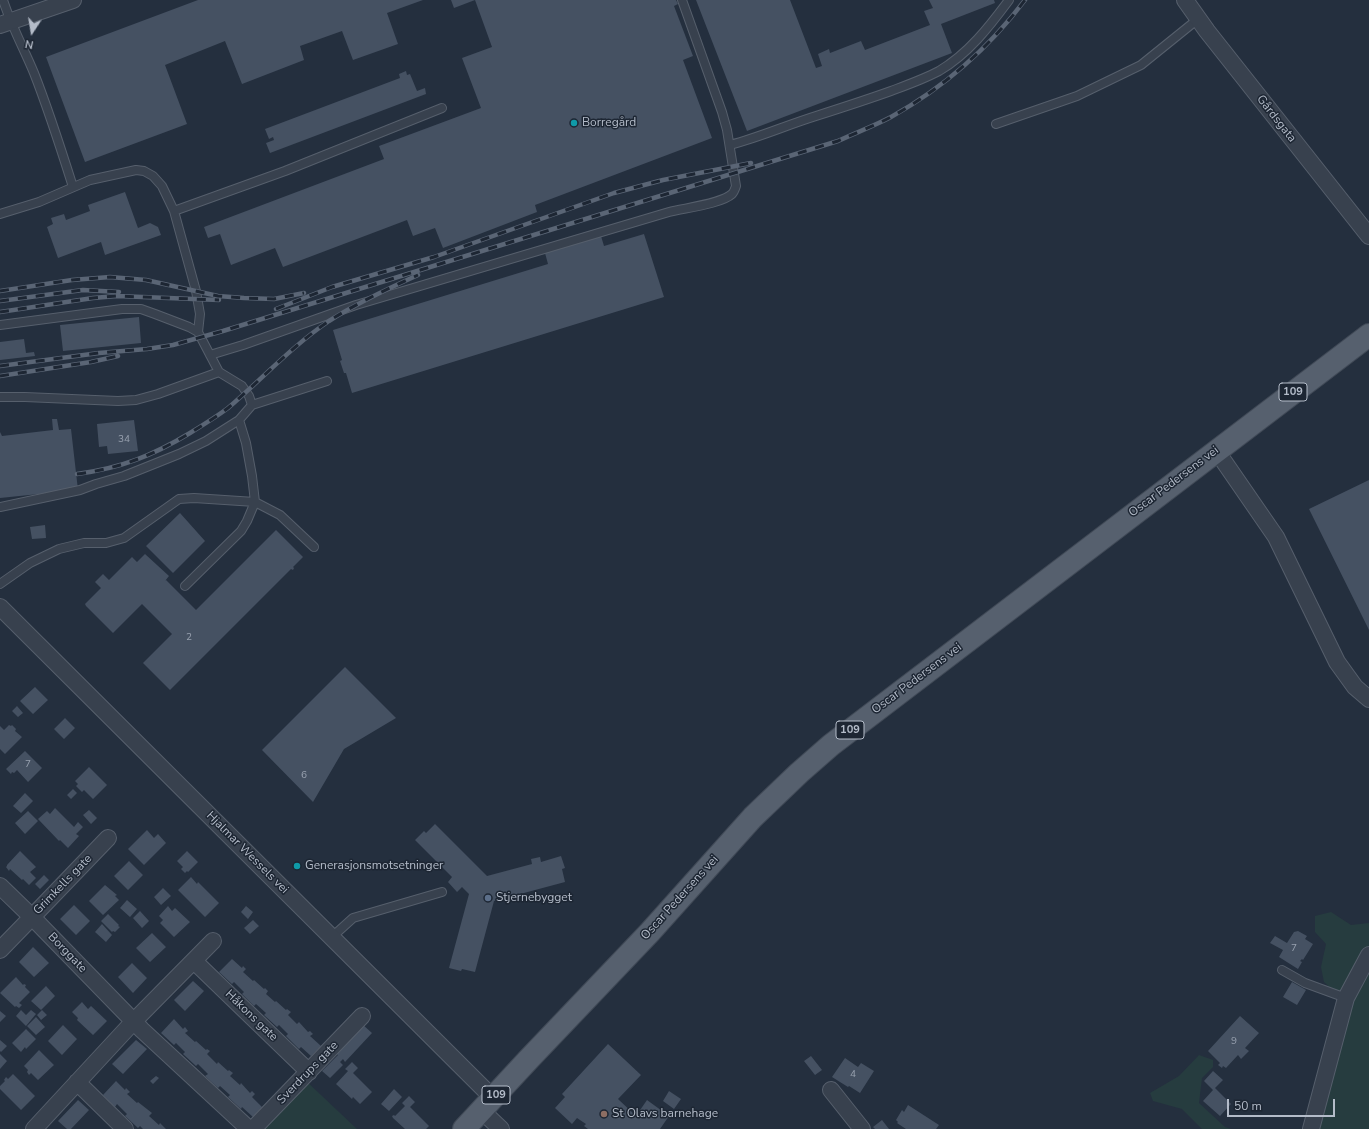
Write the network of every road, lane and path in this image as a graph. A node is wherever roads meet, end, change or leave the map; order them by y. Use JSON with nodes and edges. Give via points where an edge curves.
{"nodes":[{"id":1,"x":2,"y":0,"type":"edge"},
{"id":2,"x":74,"y":0,"type":"edge"},
{"id":3,"x":682,"y":0,"type":"edge"},
{"id":4,"x":1009,"y":0,"type":"edge"},
{"id":5,"x":1184,"y":0,"type":"edge"},
{"id":6,"x":1198,"y":19,"type":"junction"},
{"id":7,"x":5,"y":24,"type":"edge"},
{"id":8,"x":442,"y":108,"type":"dead end"},
{"id":9,"x":996,"y":124,"type":"dead end"},
{"id":10,"x":730,"y":146,"type":"junction"},
{"id":11,"x":73,"y":187,"type":"junction"},
{"id":12,"x":174,"y":212,"type":"junction"},
{"id":13,"x":0,"y":214,"type":"edge"},
{"id":14,"x":1369,"y":236,"type":"edge"},
{"id":15,"x":0,"y":325,"type":"edge"},
{"id":16,"x":198,"y":332,"type":"junction"},
{"id":17,"x":1369,"y":335,"type":"edge"},
{"id":18,"x":210,"y":355,"type":"junction"},
{"id":19,"x":219,"y":372,"type":"junction"},
{"id":20,"x":327,"y":381,"type":"dead end"},
{"id":21,"x":0,"y":397,"type":"edge"},
{"id":22,"x":252,"y":405,"type":"junction"},
{"id":23,"x":239,"y":420,"type":"junction"},
{"id":24,"x":1216,"y":450,"type":"junction"},
{"id":25,"x":255,"y":502,"type":"junction"},
{"id":26,"x":0,"y":507,"type":"edge"},
{"id":27,"x":314,"y":548,"type":"dead end"},
{"id":28,"x":0,"y":584,"type":"edge"},
{"id":29,"x":185,"y":586,"type":"dead end"},
{"id":30,"x":0,"y":607,"type":"edge"},
{"id":31,"x":1369,"y":699,"type":"edge"},
{"id":32,"x":108,"y":838,"type":"dead end"},
{"id":33,"x":0,"y":886,"type":"edge"},
{"id":34,"x":442,"y":892,"type":"dead end"},
{"id":35,"x":32,"y":917,"type":"junction"},
{"id":36,"x":332,"y":937,"type":"junction"},
{"id":37,"x":213,"y":941,"type":"dead end"},
{"id":38,"x":0,"y":950,"type":"edge"},
{"id":39,"x":1369,"y":955,"type":"edge"},
{"id":40,"x":194,"y":961,"type":"junction"},
{"id":41,"x":1282,"y":970,"type":"dead end"},
{"id":42,"x":1346,"y":998,"type":"junction"},
{"id":43,"x":362,"y":1016,"type":"dead end"},
{"id":44,"x":134,"y":1022,"type":"junction"},
{"id":45,"x":309,"y":1072,"type":"junction"},
{"id":46,"x":77,"y":1082,"type":"junction"},
{"id":47,"x":831,"y":1090,"type":"dead end"},
{"id":48,"x":487,"y":1104,"type":"junction"},
{"id":49,"x":34,"y":1129,"type":"edge"},
{"id":50,"x":125,"y":1129,"type":"edge"},
{"id":51,"x":249,"y":1129,"type":"edge"},
{"id":52,"x":253,"y":1129,"type":"edge"},
{"id":53,"x":464,"y":1129,"type":"edge"},
{"id":54,"x":500,"y":1129,"type":"edge"},
{"id":55,"x":862,"y":1129,"type":"edge"},
{"id":56,"x":1311,"y":1129,"type":"edge"}],
"edges":[{"from":1,"to":7,"type":"lane"},
{"from":2,"to":7,"type":"street"},
{"from":3,"to":10,"type":"lane","via":[[720,105]]},
{"from":4,"to":10,"type":"lane","via":[[968,49],[939,71]]},
{"from":5,"to":6,"type":"street","name":"Gårdsgata"},
{"from":6,"to":9,"type":"lane","via":[[1141,65],[1076,96]]},
{"from":6,"to":14,"type":"street","name":"Gårdsgata"},
{"from":7,"to":11,"type":"lane","via":[[34,74],[56,131]]},
{"from":8,"to":12,"type":"lane"},
{"from":10,"to":18,"type":"lane","via":[[736,186],[732,194],[724,199],[669,212],[356,305]]},
{"from":11,"to":12,"type":"lane","via":[[90,180],[129,171],[144,171],[162,186]]},
{"from":11,"to":13,"type":"lane","via":[[39,202]]},
{"from":12,"to":16,"type":"lane","via":[[196,290],[200,314]]},
{"from":15,"to":16,"type":"lane","via":[[122,309],[140,309]]},
{"from":16,"to":18,"type":"lane"},
{"from":17,"to":24,"type":"main road","name":"Oscar Pedersens vei","number":"109"},
{"from":18,"to":19,"type":"lane"},
{"from":19,"to":21,"type":"lane","via":[[136,400]]},
{"from":19,"to":22,"type":"lane","via":[[242,386],[250,396]]},
{"from":20,"to":22,"type":"lane"},
{"from":22,"to":23,"type":"lane"},
{"from":23,"to":25,"type":"lane","via":[[246,443]]},
{"from":23,"to":26,"type":"lane","via":[[206,441],[124,476],[80,490]]},
{"from":24,"to":31,"type":"street","via":[[1276,537],[1337,662],[1355,688]]},
{"from":24,"to":48,"type":"main road","name":"Oscar Pedersens vei","number":"109","via":[[831,745],[799,773],[753,817],[650,932]]},
{"from":25,"to":27,"type":"lane","via":[[280,515]]},
{"from":25,"to":28,"type":"lane","via":[[179,499],[124,538],[59,549],[30,563]]},
{"from":25,"to":29,"type":"lane","via":[[240,531]]},
{"from":30,"to":36,"type":"street","name":"Hjalmar Wessels vei"},
{"from":32,"to":35,"type":"street","name":"Grimkells gate"},
{"from":33,"to":35,"type":"street","name":"Grimkells gate"},
{"from":34,"to":36,"type":"lane","via":[[353,918]]},
{"from":35,"to":38,"type":"street"},
{"from":35,"to":44,"type":"street","name":"Borggate"},
{"from":36,"to":48,"type":"street","name":"Hjalmar Wessels vei"},
{"from":37,"to":40,"type":"street"},
{"from":39,"to":42,"type":"street"},
{"from":40,"to":44,"type":"street"},
{"from":40,"to":45,"type":"street","name":"Håkons gate"},
{"from":41,"to":42,"type":"lane","via":[[1305,983]]},
{"from":42,"to":56,"type":"street"},
{"from":43,"to":45,"type":"street","name":"Sverdrups gate"},
{"from":44,"to":46,"type":"street"},
{"from":44,"to":51,"type":"street"},
{"from":45,"to":52,"type":"street","name":"Sverdrups gate"},
{"from":46,"to":49,"type":"street"},
{"from":46,"to":50,"type":"street"},
{"from":47,"to":55,"type":"street"},
{"from":48,"to":53,"type":"main road","name":"Oscar Pedersens vei","number":"109"},
{"from":48,"to":54,"type":"street","name":"Hjalmar Wessels vei"}]}
